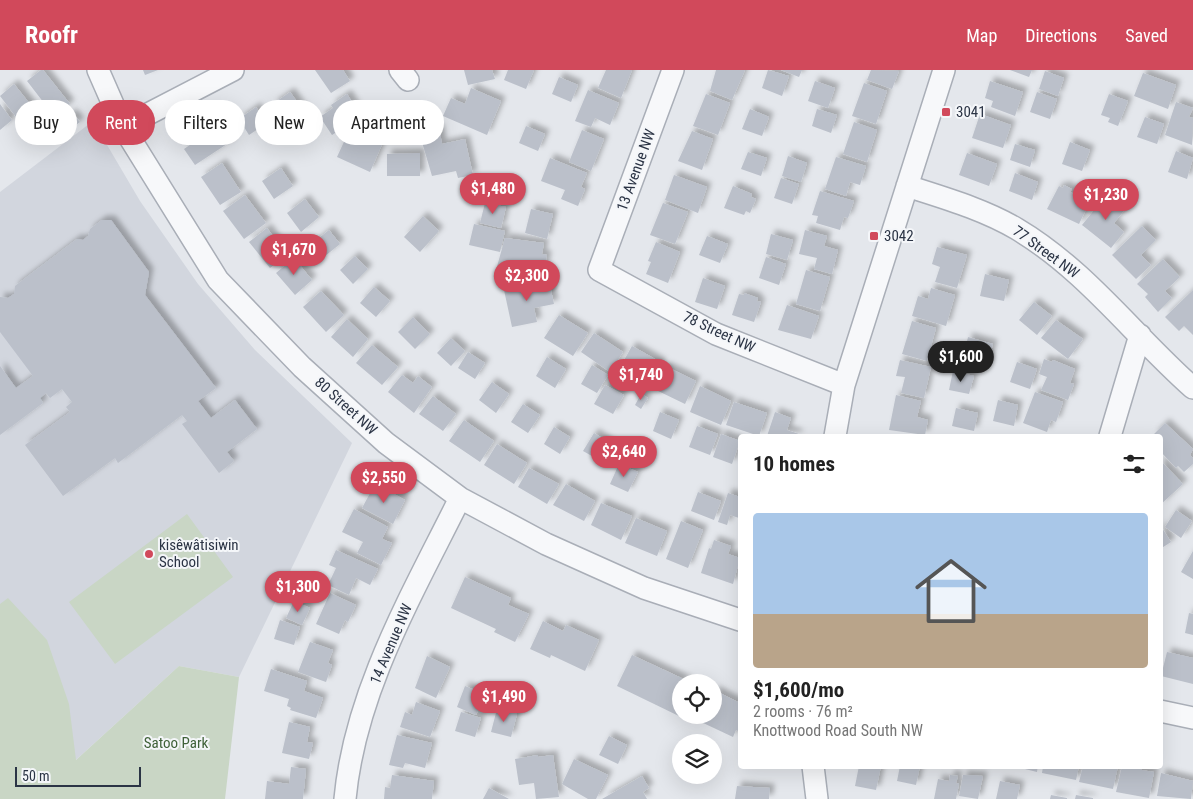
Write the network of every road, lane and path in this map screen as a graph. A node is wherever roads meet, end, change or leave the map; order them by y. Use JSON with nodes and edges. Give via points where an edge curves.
{"nodes":[{"id":1,"x":98,"y":70,"type":"edge"},
{"id":2,"x":233,"y":70,"type":"edge"},
{"id":3,"x":673,"y":70,"type":"edge"},
{"id":4,"x":944,"y":70,"type":"edge"},
{"id":5,"x":111,"y":100,"type":"edge"},
{"id":6,"x":155,"y":110,"type":"edge"},
{"id":7,"x":134,"y":145,"type":"edge"},
{"id":8,"x":907,"y":186,"type":"junction"},
{"id":9,"x":599,"y":270,"type":"joint"},
{"id":10,"x":1140,"y":335,"type":"junction"},
{"id":11,"x":844,"y":385,"type":"junction"},
{"id":12,"x":1193,"y":388,"type":"edge"},
{"id":13,"x":835,"y":434,"type":"edge"},
{"id":14,"x":1111,"y":434,"type":"edge"},
{"id":15,"x":460,"y":498,"type":"junction"},
{"id":16,"x":738,"y":619,"type":"edge"},
{"id":17,"x":1163,"y":712,"type":"edge"},
{"id":18,"x":1193,"y":718,"type":"edge"},
{"id":19,"x":813,"y":769,"type":"edge"},
{"id":20,"x":345,"y":799,"type":"edge"},
{"id":21,"x":817,"y":799,"type":"edge"}],
"edges":[{"from":1,"to":5,"type":"street","name":"80 Street NW"},
{"from":2,"to":6,"type":"street"},
{"from":3,"to":9,"type":"street","name":"13 Avenue NW"},
{"from":4,"to":8,"type":"street"},
{"from":7,"to":15,"type":"street","name":"80 Street NW","via":[[218,280],[302,367],[372,430]]},
{"from":8,"to":10,"type":"street","name":"77 Street NW","via":[[982,213],[1029,237],[1082,278]]},
{"from":8,"to":11,"type":"street"},
{"from":9,"to":11,"type":"street","name":"78 Street NW","via":[[716,334]]},
{"from":10,"to":12,"type":"street","name":"77 Street NW"},
{"from":10,"to":14,"type":"street"},
{"from":11,"to":13,"type":"street"},
{"from":15,"to":16,"type":"street","name":"80 Street NW","via":[[546,544],[644,588]]},
{"from":15,"to":20,"type":"street","name":"14 Avenue NW","via":[[380,665],[356,738]]},
{"from":17,"to":18,"type":"street"},
{"from":19,"to":21,"type":"street"}]}
